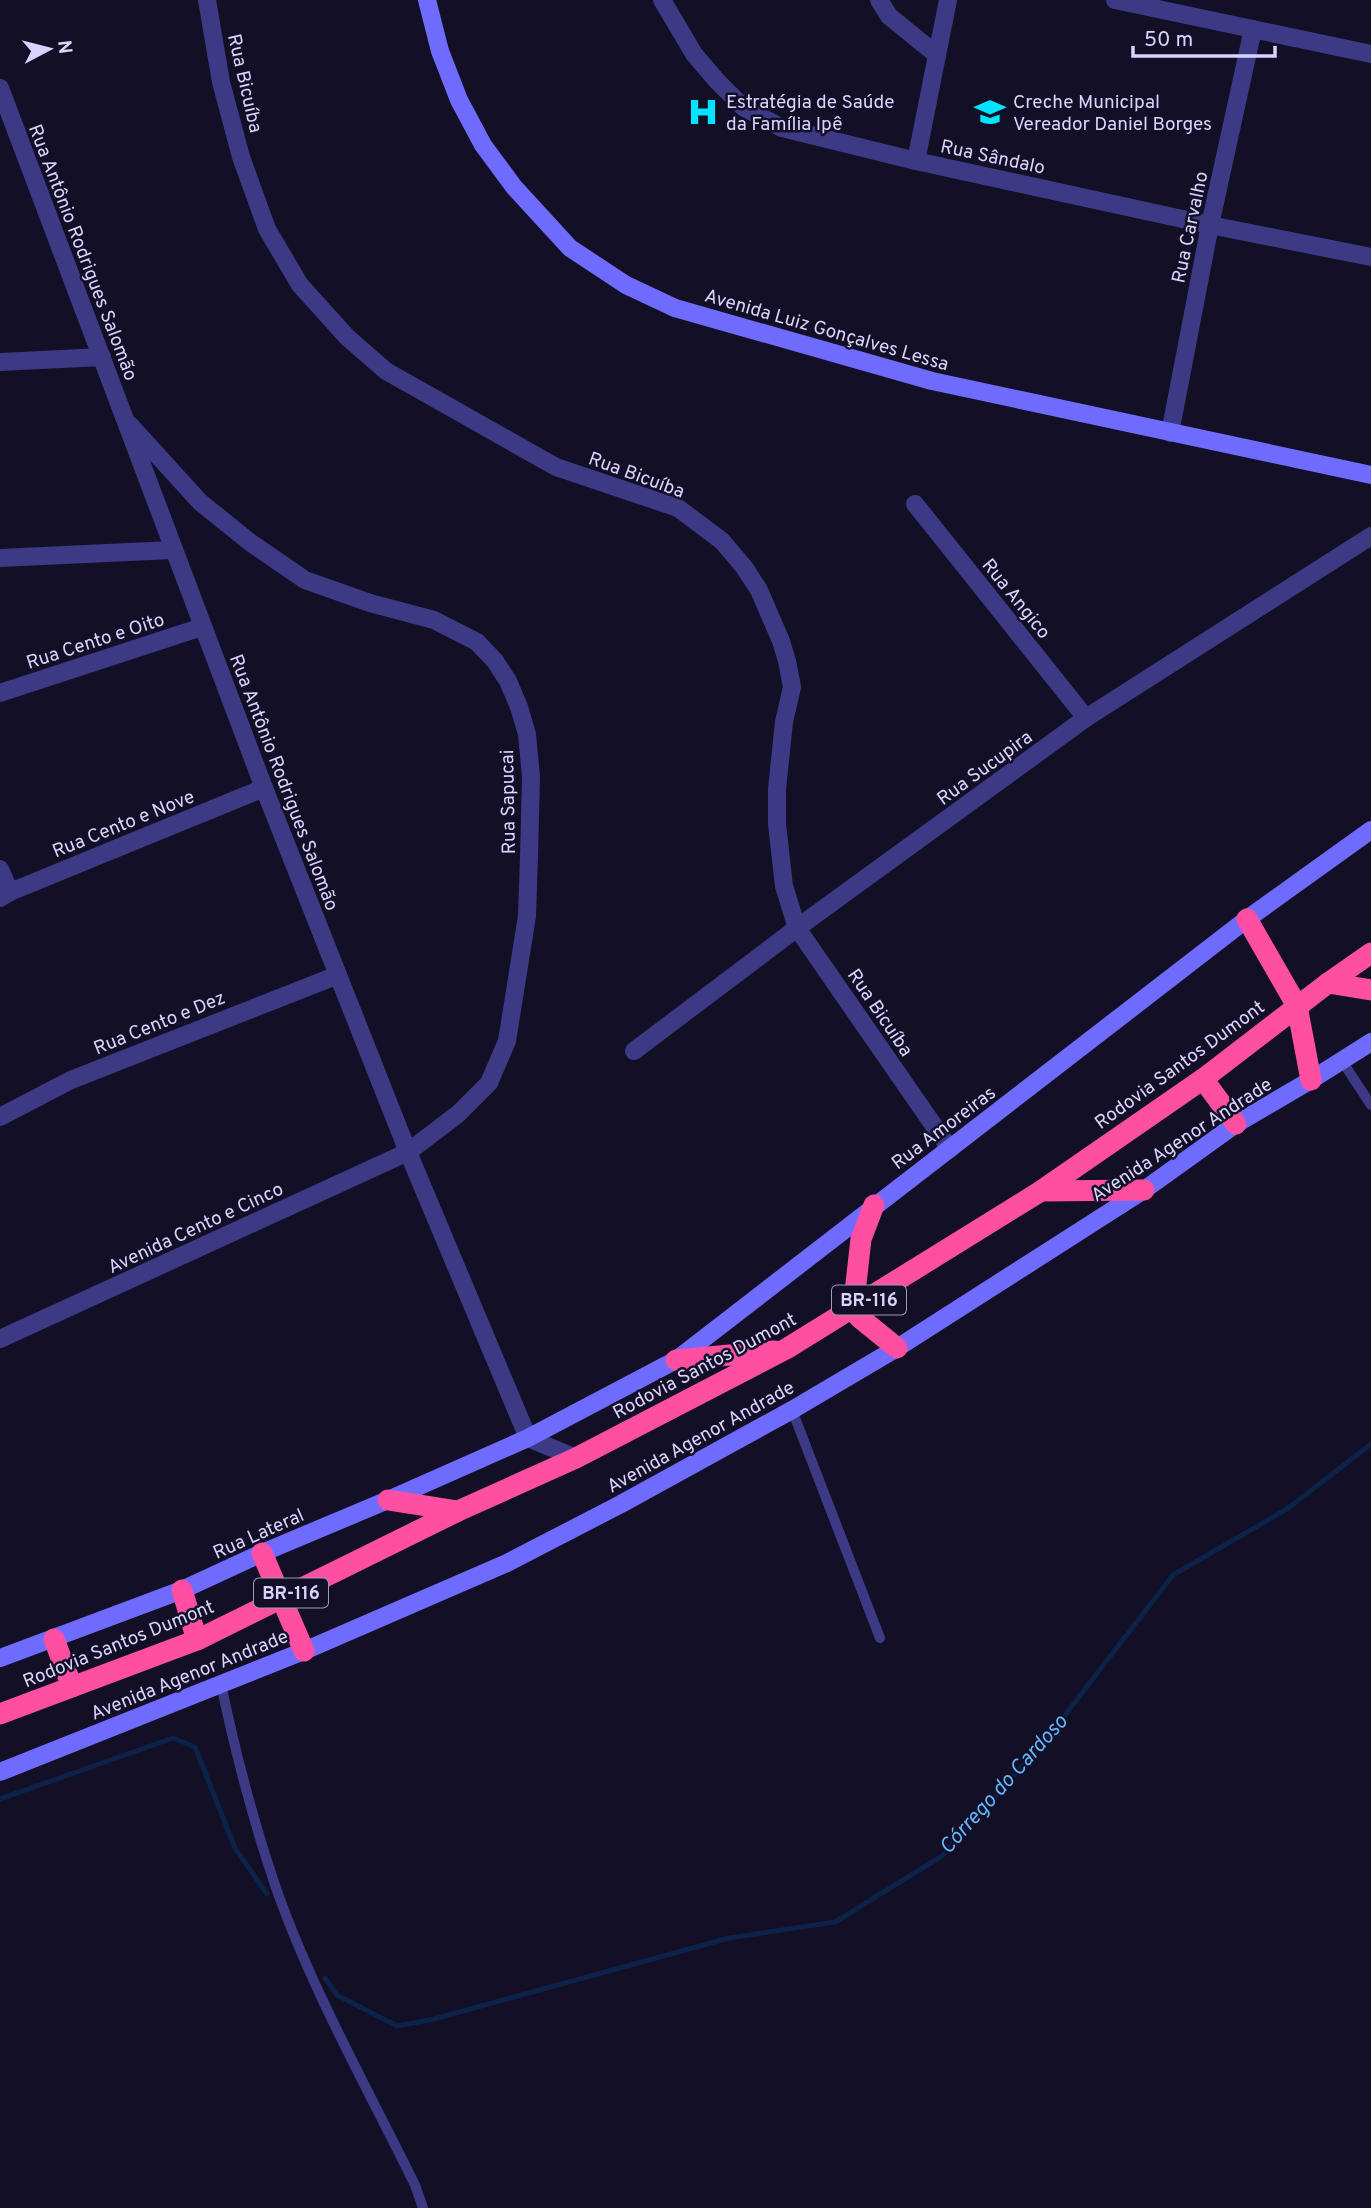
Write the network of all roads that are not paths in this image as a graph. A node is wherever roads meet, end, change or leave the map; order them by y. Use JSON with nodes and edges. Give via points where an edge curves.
{"nodes":[{"id":1,"x":207,"y":0,"type":"edge"},
{"id":2,"x":427,"y":0,"type":"edge"},
{"id":3,"x":662,"y":0,"type":"edge"},
{"id":4,"x":879,"y":0,"type":"edge"},
{"id":5,"x":948,"y":0,"type":"edge"},
{"id":6,"x":1115,"y":0,"type":"edge"},
{"id":7,"x":1252,"y":29,"type":"junction"},
{"id":8,"x":1371,"y":54,"type":"edge"},
{"id":9,"x":937,"y":55,"type":"junction"},
{"id":10,"x":0,"y":88,"type":"edge"},
{"id":11,"x":8,"y":132,"type":"edge"},
{"id":12,"x":916,"y":161,"type":"junction"},
{"id":13,"x":1210,"y":225,"type":"junction"},
{"id":14,"x":1371,"y":257,"type":"edge"},
{"id":15,"x":102,"y":357,"type":"junction"},
{"id":16,"x":0,"y":362,"type":"edge"},
{"id":17,"x":123,"y":417,"type":"junction"},
{"id":18,"x":1170,"y":433,"type":"junction"},
{"id":19,"x":1371,"y":475,"type":"edge"},
{"id":20,"x":915,"y":504,"type":"dead end"},
{"id":21,"x":1371,"y":536,"type":"edge"},
{"id":22,"x":172,"y":550,"type":"junction"},
{"id":23,"x":0,"y":558,"type":"edge"},
{"id":24,"x":202,"y":628,"type":"junction"},
{"id":25,"x":0,"y":693,"type":"edge"},
{"id":26,"x":1086,"y":718,"type":"junction"},
{"id":27,"x":264,"y":788,"type":"junction"},
{"id":28,"x":1371,"y":830,"type":"edge"},
{"id":29,"x":0,"y":869,"type":"edge"},
{"id":30,"x":5,"y":895,"type":"edge"},
{"id":31,"x":1247,"y":919,"type":"junction"},
{"id":32,"x":797,"y":928,"type":"junction"},
{"id":33,"x":1371,"y":953,"type":"edge"},
{"id":34,"x":338,"y":975,"type":"junction"},
{"id":35,"x":1328,"y":983,"type":"junction"},
{"id":36,"x":1371,"y":990,"type":"edge"},
{"id":37,"x":1297,"y":1006,"type":"junction"},
{"id":38,"x":1371,"y":1042,"type":"edge"},
{"id":39,"x":635,"y":1051,"type":"dead end"},
{"id":40,"x":1342,"y":1060,"type":"junction"},
{"id":41,"x":1203,"y":1079,"type":"junction"},
{"id":42,"x":1311,"y":1080,"type":"junction"},
{"id":43,"x":1371,"y":1105,"type":"edge"},
{"id":44,"x":0,"y":1117,"type":"edge"},
{"id":45,"x":1236,"y":1124,"type":"junction"},
{"id":46,"x":950,"y":1149,"type":"junction"},
{"id":47,"x":408,"y":1152,"type":"junction"},
{"id":48,"x":1143,"y":1190,"type":"junction"},
{"id":49,"x":1041,"y":1191,"type":"junction"},
{"id":50,"x":874,"y":1205,"type":"junction"},
{"id":51,"x":853,"y":1310,"type":"junction"},
{"id":52,"x":0,"y":1339,"type":"edge"},
{"id":53,"x":897,"y":1348,"type":"junction"},
{"id":54,"x":786,"y":1349,"type":"junction"},
{"id":55,"x":676,"y":1360,"type":"junction"},
{"id":56,"x":792,"y":1410,"type":"junction"},
{"id":57,"x":528,"y":1438,"type":"junction"},
{"id":58,"x":576,"y":1458,"type":"junction"},
{"id":59,"x":388,"y":1500,"type":"junction"},
{"id":60,"x":458,"y":1511,"type":"junction"},
{"id":61,"x":261,"y":1553,"type":"junction"},
{"id":62,"x":181,"y":1590,"type":"junction"},
{"id":63,"x":282,"y":1597,"type":"junction"},
{"id":64,"x":880,"y":1638,"type":"dead end"},
{"id":65,"x":54,"y":1639,"type":"junction"},
{"id":66,"x":197,"y":1640,"type":"junction"},
{"id":67,"x":304,"y":1651,"type":"junction"},
{"id":68,"x":0,"y":1658,"type":"edge"},
{"id":69,"x":221,"y":1684,"type":"junction"},
{"id":70,"x":72,"y":1687,"type":"junction"},
{"id":71,"x":0,"y":1714,"type":"edge"},
{"id":72,"x":0,"y":1772,"type":"edge"},
{"id":73,"x":423,"y":2208,"type":"edge"}],
"edges":[{"from":1,"to":32,"type":"street","name":"Rua Bicuíba","via":[[221,82],[267,229],[300,285],[347,337],[386,371],[556,467],[678,508],[722,541],[759,590],[788,661],[792,687],[784,722],[777,824],[784,886]]},
{"from":2,"to":18,"type":"street","name":"Avenida Luiz Gonçalves Lessa","via":[[458,100],[483,145],[570,248],[626,285],[675,308],[932,382]]},
{"from":3,"to":12,"type":"street","name":"Rua Sândalo","via":[[694,54],[743,107],[782,128]]},
{"from":4,"to":9,"type":"street","via":[[889,16]]},
{"from":5,"to":9,"type":"street"},
{"from":6,"to":7,"type":"street"},
{"from":7,"to":8,"type":"street"},
{"from":7,"to":13,"type":"street","name":"Rua Carvalho"},
{"from":9,"to":12,"type":"street"},
{"from":10,"to":11,"type":"street","name":"Rua Antônio Rodrigues Salomão"},
{"from":11,"to":15,"type":"street","name":"Rua Antônio Rodrigues Salomão"},
{"from":12,"to":13,"type":"street","name":"Rua Sândalo"},
{"from":13,"to":14,"type":"street","name":"Rua Sândalo"},
{"from":13,"to":18,"type":"street","name":"Rua Carvalho"},
{"from":15,"to":16,"type":"street"},
{"from":15,"to":17,"type":"street","name":"Rua Antônio Rodrigues Salomão"},
{"from":17,"to":22,"type":"street","name":"Rua Antônio Rodrigues Salomão"},
{"from":17,"to":47,"type":"street","name":"Rua Sapucai","via":[[200,502],[305,580],[434,620],[477,642],[508,681],[519,707],[531,777],[527,916],[507,1041],[489,1083]]},
{"from":18,"to":19,"type":"street","name":"Avenida Luiz Gonçalves Lessa"},
{"from":20,"to":26,"type":"street","name":"Rua Angico"},
{"from":21,"to":26,"type":"street","name":"Rua Sucupira"},
{"from":22,"to":23,"type":"street"},
{"from":22,"to":24,"type":"street","name":"Rua Antônio Rodrigues Salomão"},
{"from":24,"to":25,"type":"street","name":"Rua Cento e Oito"},
{"from":24,"to":27,"type":"street","name":"Rua Antônio Rodrigues Salomão"},
{"from":26,"to":32,"type":"street","name":"Rua Sucupira"},
{"from":27,"to":30,"type":"street","name":"Rua Cento e Nove"},
{"from":27,"to":34,"type":"street","name":"Rua Antônio Rodrigues Salomão"},
{"from":28,"to":31,"type":"street","name":"Rua Amoreiras"},
{"from":29,"to":30,"type":"street"},
{"from":31,"to":37,"type":"highway"},
{"from":31,"to":46,"type":"street","name":"Rua Amoreiras"},
{"from":32,"to":39,"type":"street","name":"Rua Sucupira"},
{"from":32,"to":46,"type":"street","name":"Rua Bicuíba"},
{"from":33,"to":35,"type":"highway","name":"Rodovia Santos Dumont","number":"BR-116"},
{"from":34,"to":44,"type":"street","name":"Rua Cento e Dez","via":[[71,1080]]},
{"from":34,"to":47,"type":"street","name":"Rua Antônio Rodrigues Salomão"},
{"from":35,"to":36,"type":"highway"},
{"from":35,"to":37,"type":"highway","name":"Rodovia Santos Dumont","number":"BR-116"},
{"from":37,"to":41,"type":"highway","name":"Rodovia Santos Dumont","number":"BR-116"},
{"from":37,"to":42,"type":"highway"},
{"from":38,"to":40,"type":"street","name":"Avenida Agenor Andrade"},
{"from":40,"to":42,"type":"street","name":"Avenida Agenor Andrade"},
{"from":40,"to":43,"type":"lane"},
{"from":41,"to":45,"type":"highway"},
{"from":41,"to":49,"type":"highway","name":"Rodovia Santos Dumont","number":"BR-116"},
{"from":42,"to":45,"type":"street","name":"Avenida Agenor Andrade"},
{"from":45,"to":48,"type":"street","name":"Avenida Agenor Andrade"},
{"from":46,"to":50,"type":"street","name":"Rua Amoreiras"},
{"from":47,"to":52,"type":"street","name":"Avenida Cento e Cinco"},
{"from":47,"to":57,"type":"street","name":"Rua Antônio Rodrigues Salomão"},
{"from":48,"to":49,"type":"highway"},
{"from":48,"to":53,"type":"street","name":"Avenida Agenor Andrade"},
{"from":49,"to":51,"type":"highway","name":"Rodovia Santos Dumont","number":"BR-116"},
{"from":50,"to":51,"type":"highway","via":[[861,1239]]},
{"from":50,"to":55,"type":"street","name":"Rua Amoreiras"},
{"from":51,"to":53,"type":"highway"},
{"from":51,"to":54,"type":"highway","name":"Rodovia Santos Dumont","number":"BR-116"},
{"from":53,"to":56,"type":"street","name":"Avenida Agenor Andrade"},
{"from":54,"to":55,"type":"highway"},
{"from":54,"to":58,"type":"highway","name":"Rodovia Santos Dumont","number":"BR-116"},
{"from":55,"to":57,"type":"street","name":"Rua Amoreiras"},
{"from":56,"to":64,"type":"lane"},
{"from":56,"to":67,"type":"street","name":"Avenida Agenor Andrade","via":[[507,1563]]},
{"from":57,"to":58,"type":"street"},
{"from":57,"to":59,"type":"street","name":"Rua Lateral"},
{"from":58,"to":60,"type":"highway","name":"Rodovia Santos Dumont","number":"BR-116"},
{"from":59,"to":60,"type":"highway"},
{"from":59,"to":61,"type":"street","name":"Rua Lateral"},
{"from":60,"to":63,"type":"highway","name":"Rodovia Santos Dumont","number":"BR-116"},
{"from":61,"to":62,"type":"street","name":"Rua Lateral"},
{"from":61,"to":63,"type":"highway"},
{"from":62,"to":65,"type":"street","name":"Rua Lateral"},
{"from":62,"to":66,"type":"highway"},
{"from":63,"to":66,"type":"highway","name":"Rodovia Santos Dumont","number":"BR-116"},
{"from":63,"to":67,"type":"highway"},
{"from":65,"to":68,"type":"street","name":"Rua Lateral"},
{"from":65,"to":70,"type":"highway"},
{"from":66,"to":70,"type":"highway","name":"Rodovia Santos Dumont","number":"BR-116"},
{"from":67,"to":69,"type":"street","name":"Avenida Agenor Andrade"},
{"from":69,"to":72,"type":"street","name":"Avenida Agenor Andrade"},
{"from":69,"to":73,"type":"lane","via":[[275,1886],[327,2008]]},
{"from":70,"to":71,"type":"highway","name":"Rodovia Santos Dumont","number":"BR-116"}]}
